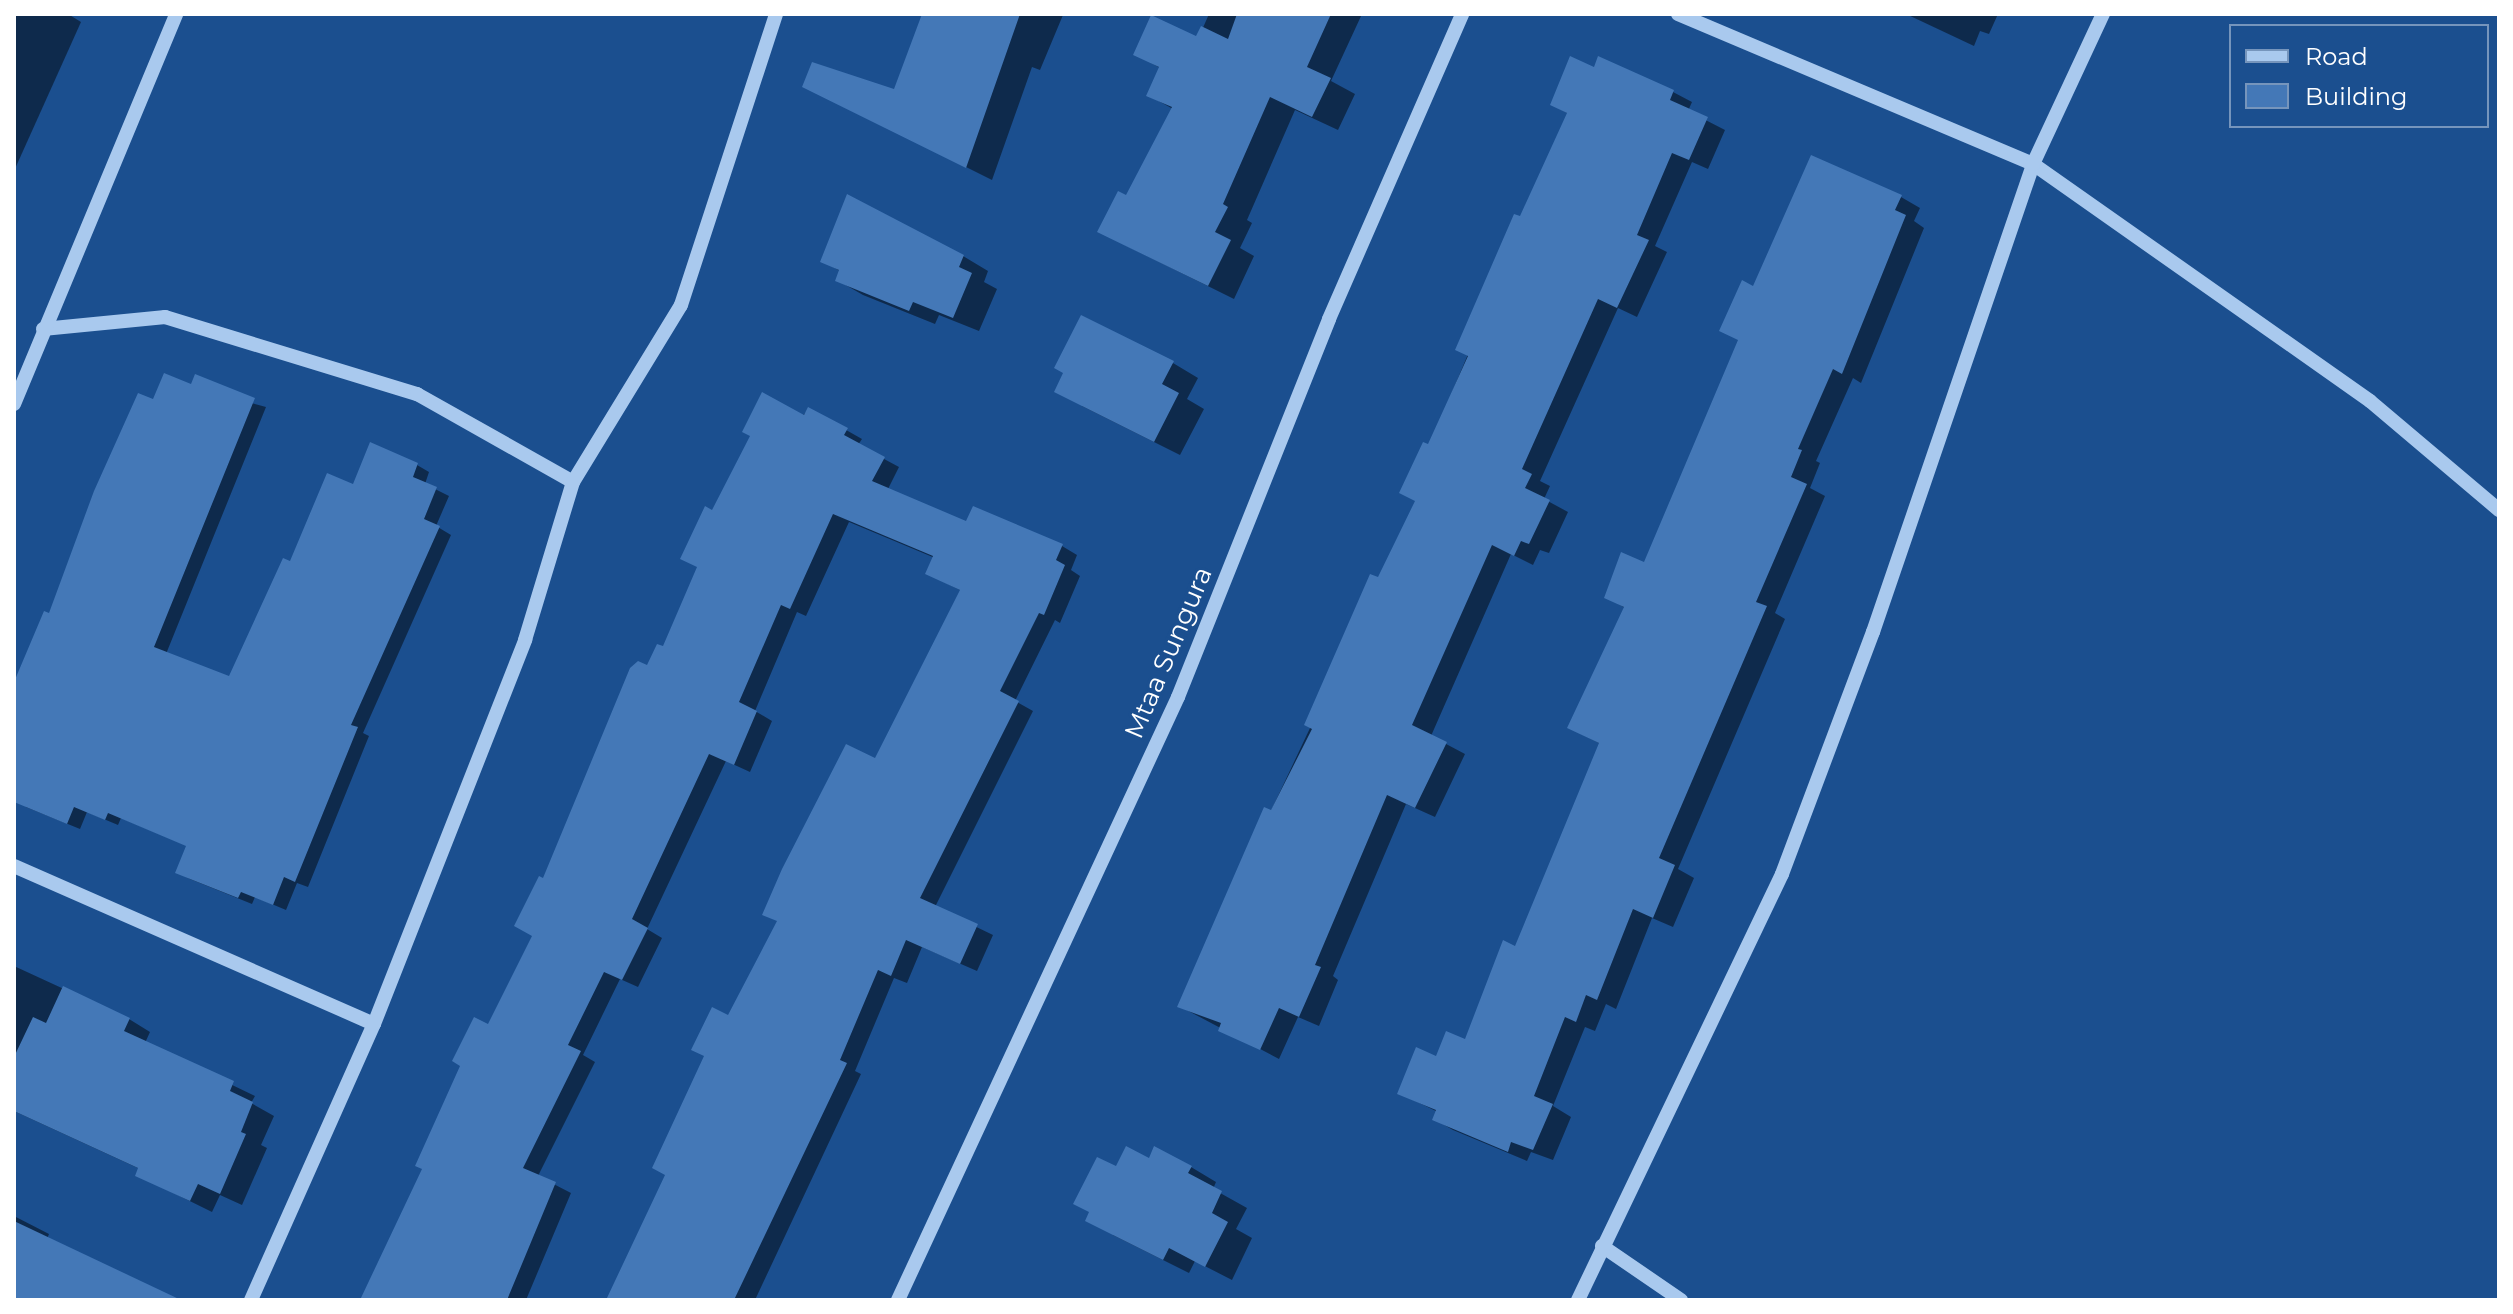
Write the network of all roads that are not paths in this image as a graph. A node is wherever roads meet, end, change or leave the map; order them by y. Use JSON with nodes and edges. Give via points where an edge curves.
{"nodes":[{"id":1,"x":176,"y":14,"type":"edge"},
{"id":2,"x":776,"y":14,"type":"edge"},
{"id":3,"x":1462,"y":14,"type":"edge"},
{"id":4,"x":1678,"y":14,"type":"edge"},
{"id":5,"x":2103,"y":14,"type":"edge"},
{"id":6,"x":2033,"y":164,"type":"junction"},
{"id":7,"x":43,"y":329,"type":"junction"},
{"id":8,"x":14,"y":404,"type":"edge"},
{"id":9,"x":573,"y":482,"type":"junction"},
{"id":10,"x":2499,"y":510,"type":"edge"},
{"id":11,"x":14,"y":866,"type":"edge"},
{"id":12,"x":374,"y":1024,"type":"junction"},
{"id":13,"x":1602,"y":1246,"type":"junction"},
{"id":14,"x":251,"y":1300,"type":"edge"},
{"id":15,"x":898,"y":1300,"type":"edge"},
{"id":16,"x":1578,"y":1300,"type":"edge"},
{"id":17,"x":1681,"y":1300,"type":"edge"}],
"edges":[{"from":1,"to":7,"type":"street"},
{"from":2,"to":9,"type":"street","via":[[681,305]]},
{"from":3,"to":15,"type":"street","name":"Mtaa Sungura","via":[[1329,319],[1178,697]]},
{"from":4,"to":6,"type":"street"},
{"from":5,"to":6,"type":"street"},
{"from":6,"to":10,"type":"street","via":[[2370,401]]},
{"from":6,"to":13,"type":"street","via":[[1873,632],[1782,874],[1675,1106]]},
{"from":7,"to":8,"type":"street"},
{"from":7,"to":9,"type":"street","via":[[165,317],[193,325],[417,394]]},
{"from":9,"to":12,"type":"street","via":[[525,640]]},
{"from":11,"to":12,"type":"street"},
{"from":12,"to":14,"type":"street"},
{"from":13,"to":16,"type":"street"},
{"from":13,"to":17,"type":"street"}]}
